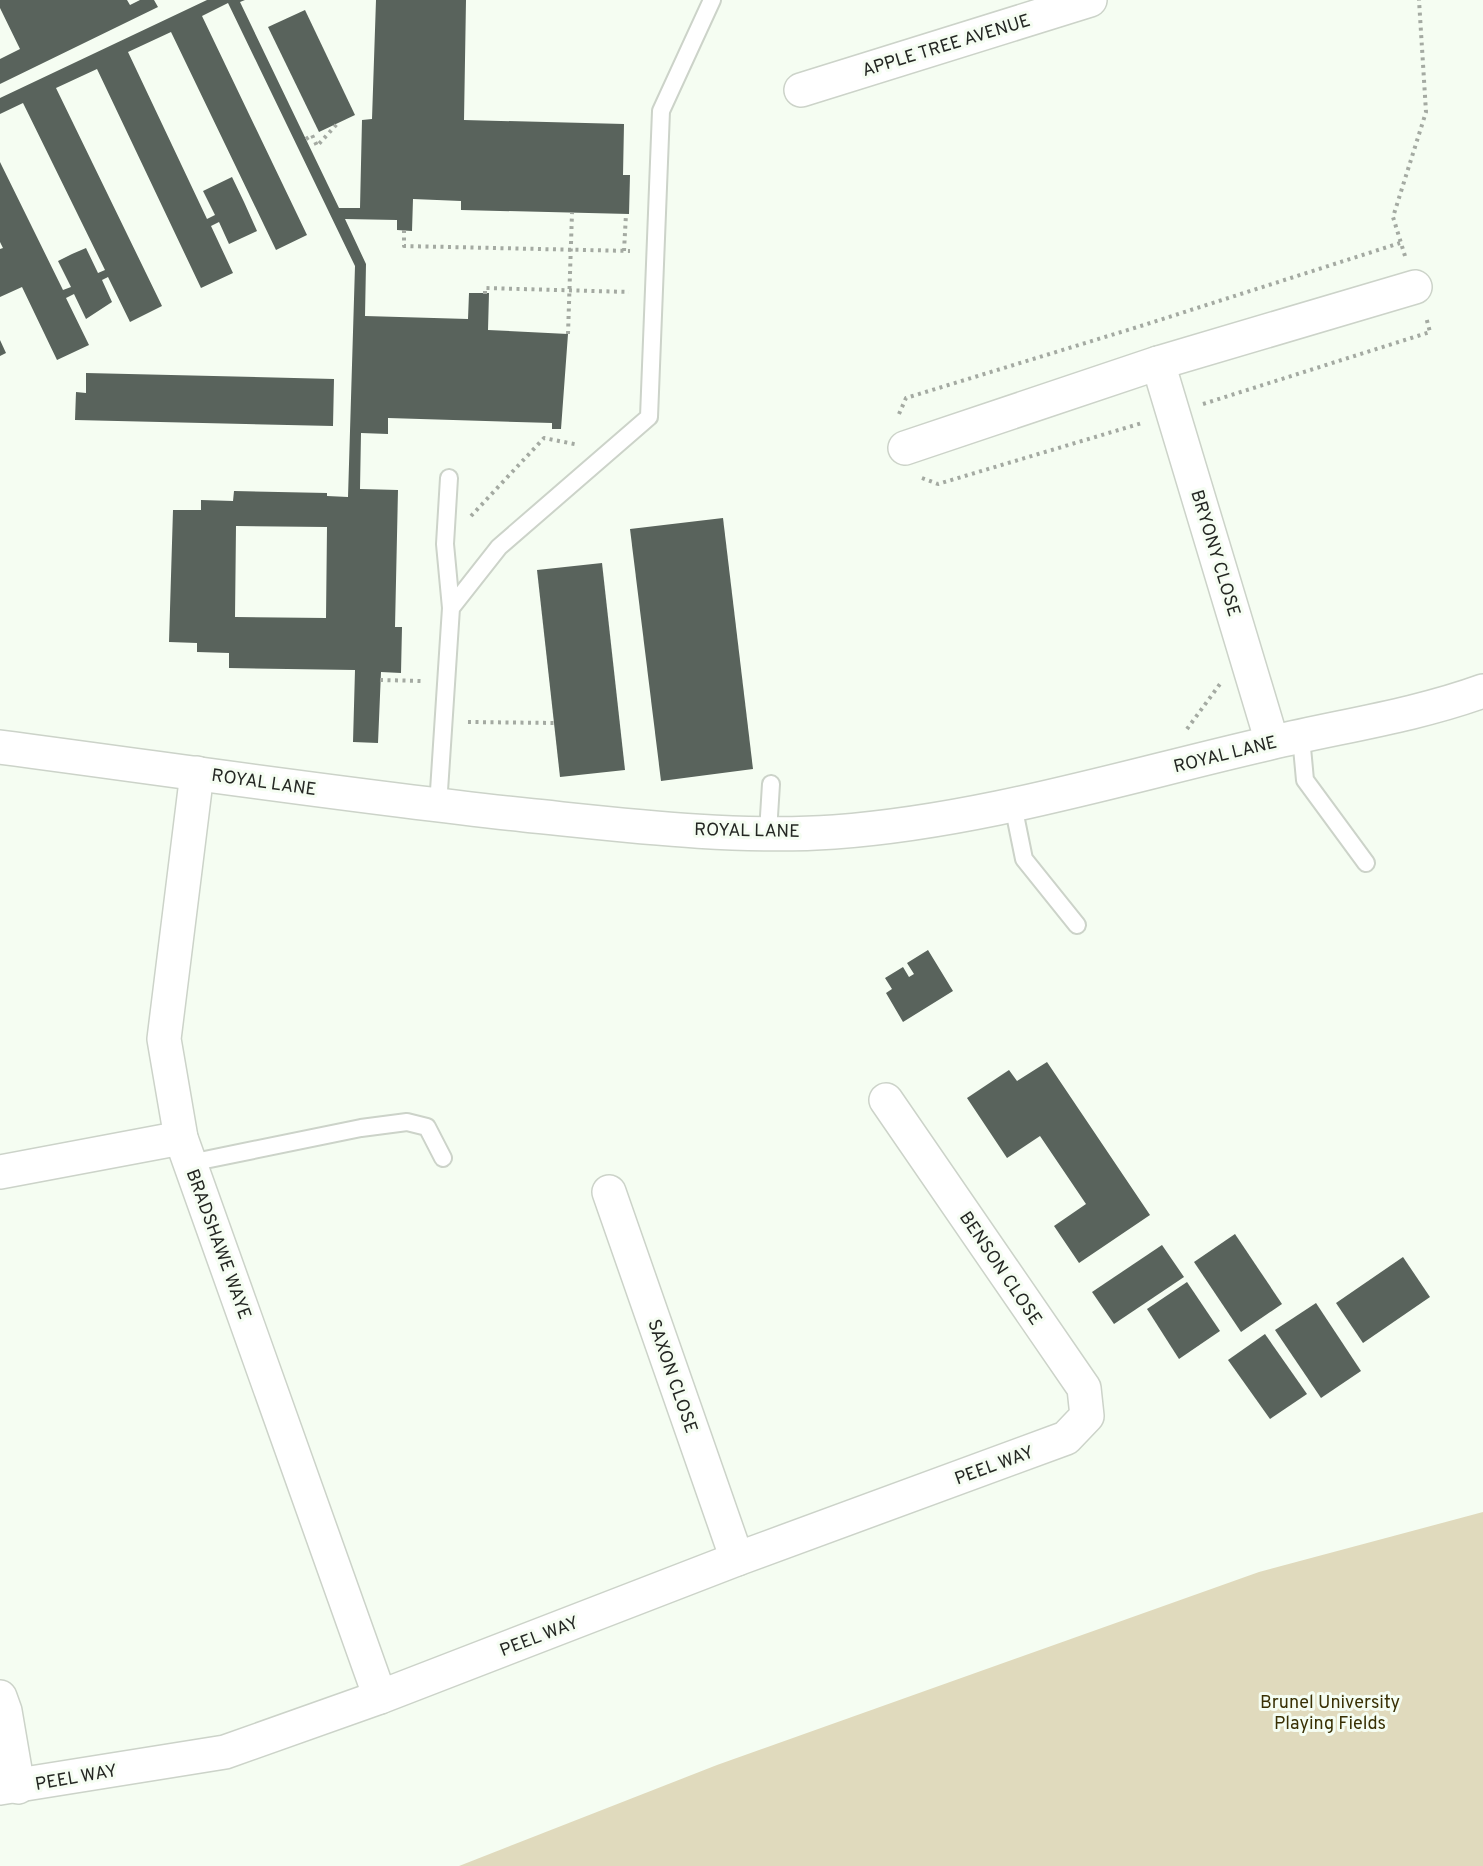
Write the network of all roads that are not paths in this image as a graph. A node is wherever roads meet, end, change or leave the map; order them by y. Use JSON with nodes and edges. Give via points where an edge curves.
{"nodes":[{"id":1,"x":712,"y":0,"type":"edge"},
{"id":2,"x":1090,"y":0,"type":"edge"},
{"id":3,"x":801,"y":90,"type":"dead end"},
{"id":4,"x":1416,"y":287,"type":"road end"},
{"id":5,"x":1158,"y":363,"type":"junction"},
{"id":6,"x":905,"y":448,"type":"dead end"},
{"id":7,"x":449,"y":478,"type":"dead end"},
{"id":8,"x":451,"y":608,"type":"junction"},
{"id":9,"x":1483,"y":691,"type":"edge"},
{"id":10,"x":1286,"y":739,"type":"junction"},
{"id":11,"x":0,"y":747,"type":"edge"},
{"id":12,"x":197,"y":773,"type":"junction"},
{"id":13,"x":771,"y":784,"type":"dead end"},
{"id":14,"x":1013,"y":805,"type":"junction"},
{"id":15,"x":438,"y":806,"type":"junction"},
{"id":16,"x":768,"y":832,"type":"junction"},
{"id":17,"x":1366,"y":863,"type":"dead end"},
{"id":18,"x":1077,"y":925,"type":"dead end"},
{"id":19,"x":886,"y":1100,"type":"dead end"},
{"id":20,"x":185,"y":1150,"type":"junction"},
{"id":21,"x":444,"y":1158,"type":"dead end"},
{"id":22,"x":0,"y":1172,"type":"edge"},
{"id":23,"x":609,"y":1192,"type":"dead end"},
{"id":24,"x":1066,"y":1438,"type":"joint"},
{"id":25,"x":737,"y":1559,"type":"junction"},
{"id":26,"x":0,"y":1697,"type":"edge"},
{"id":27,"x":380,"y":1697,"type":"junction"},
{"id":28,"x":9,"y":1788,"type":"edge"}],
"edges":[{"from":1,"to":8,"type":"lane","via":[[661,111],[649,417],[499,547]]},
{"from":2,"to":3,"type":"street","name":"APPLE TREE AVENUE"},
{"from":4,"to":5,"type":"street"},
{"from":5,"to":6,"type":"street"},
{"from":5,"to":10,"type":"street","name":"BRYONY CLOSE","via":[[1245,651]]},
{"from":7,"to":8,"type":"lane","via":[[446,544]]},
{"from":8,"to":15,"type":"lane"},
{"from":9,"to":10,"type":"street","name":"ROYAL LANE","via":[[1445,705]]},
{"from":10,"to":14,"type":"street","name":"ROYAL LANE"},
{"from":10,"to":17,"type":"lane","via":[[1305,780]]},
{"from":11,"to":12,"type":"street","name":"ROYAL LANE"},
{"from":12,"to":15,"type":"street","name":"ROYAL LANE"},
{"from":12,"to":20,"type":"street","name":"BRADSHAWE WAYE","via":[[164,1039]]},
{"from":13,"to":16,"type":"lane"},
{"from":14,"to":16,"type":"street","name":"ROYAL LANE","via":[[833,832]]},
{"from":14,"to":18,"type":"lane","via":[[1024,859]]},
{"from":15,"to":16,"type":"street","name":"ROYAL LANE","via":[[639,827]]},
{"from":19,"to":24,"type":"street","name":"BENSON CLOSE","via":[[1083,1388],[1087,1416]]},
{"from":20,"to":21,"type":"lane","via":[[407,1122],[427,1127]]},
{"from":20,"to":22,"type":"street"},
{"from":20,"to":27,"type":"street","name":"BRADSHAWE WAYE"},
{"from":23,"to":25,"type":"street","name":"SAXON CLOSE"},
{"from":24,"to":25,"type":"street","name":"PEEL WAY"},
{"from":25,"to":27,"type":"street","name":"PEEL WAY"},
{"from":26,"to":28,"type":"street","via":[[5,1711]]},
{"from":27,"to":28,"type":"street","name":"PEEL WAY","via":[[225,1752]]}]}
